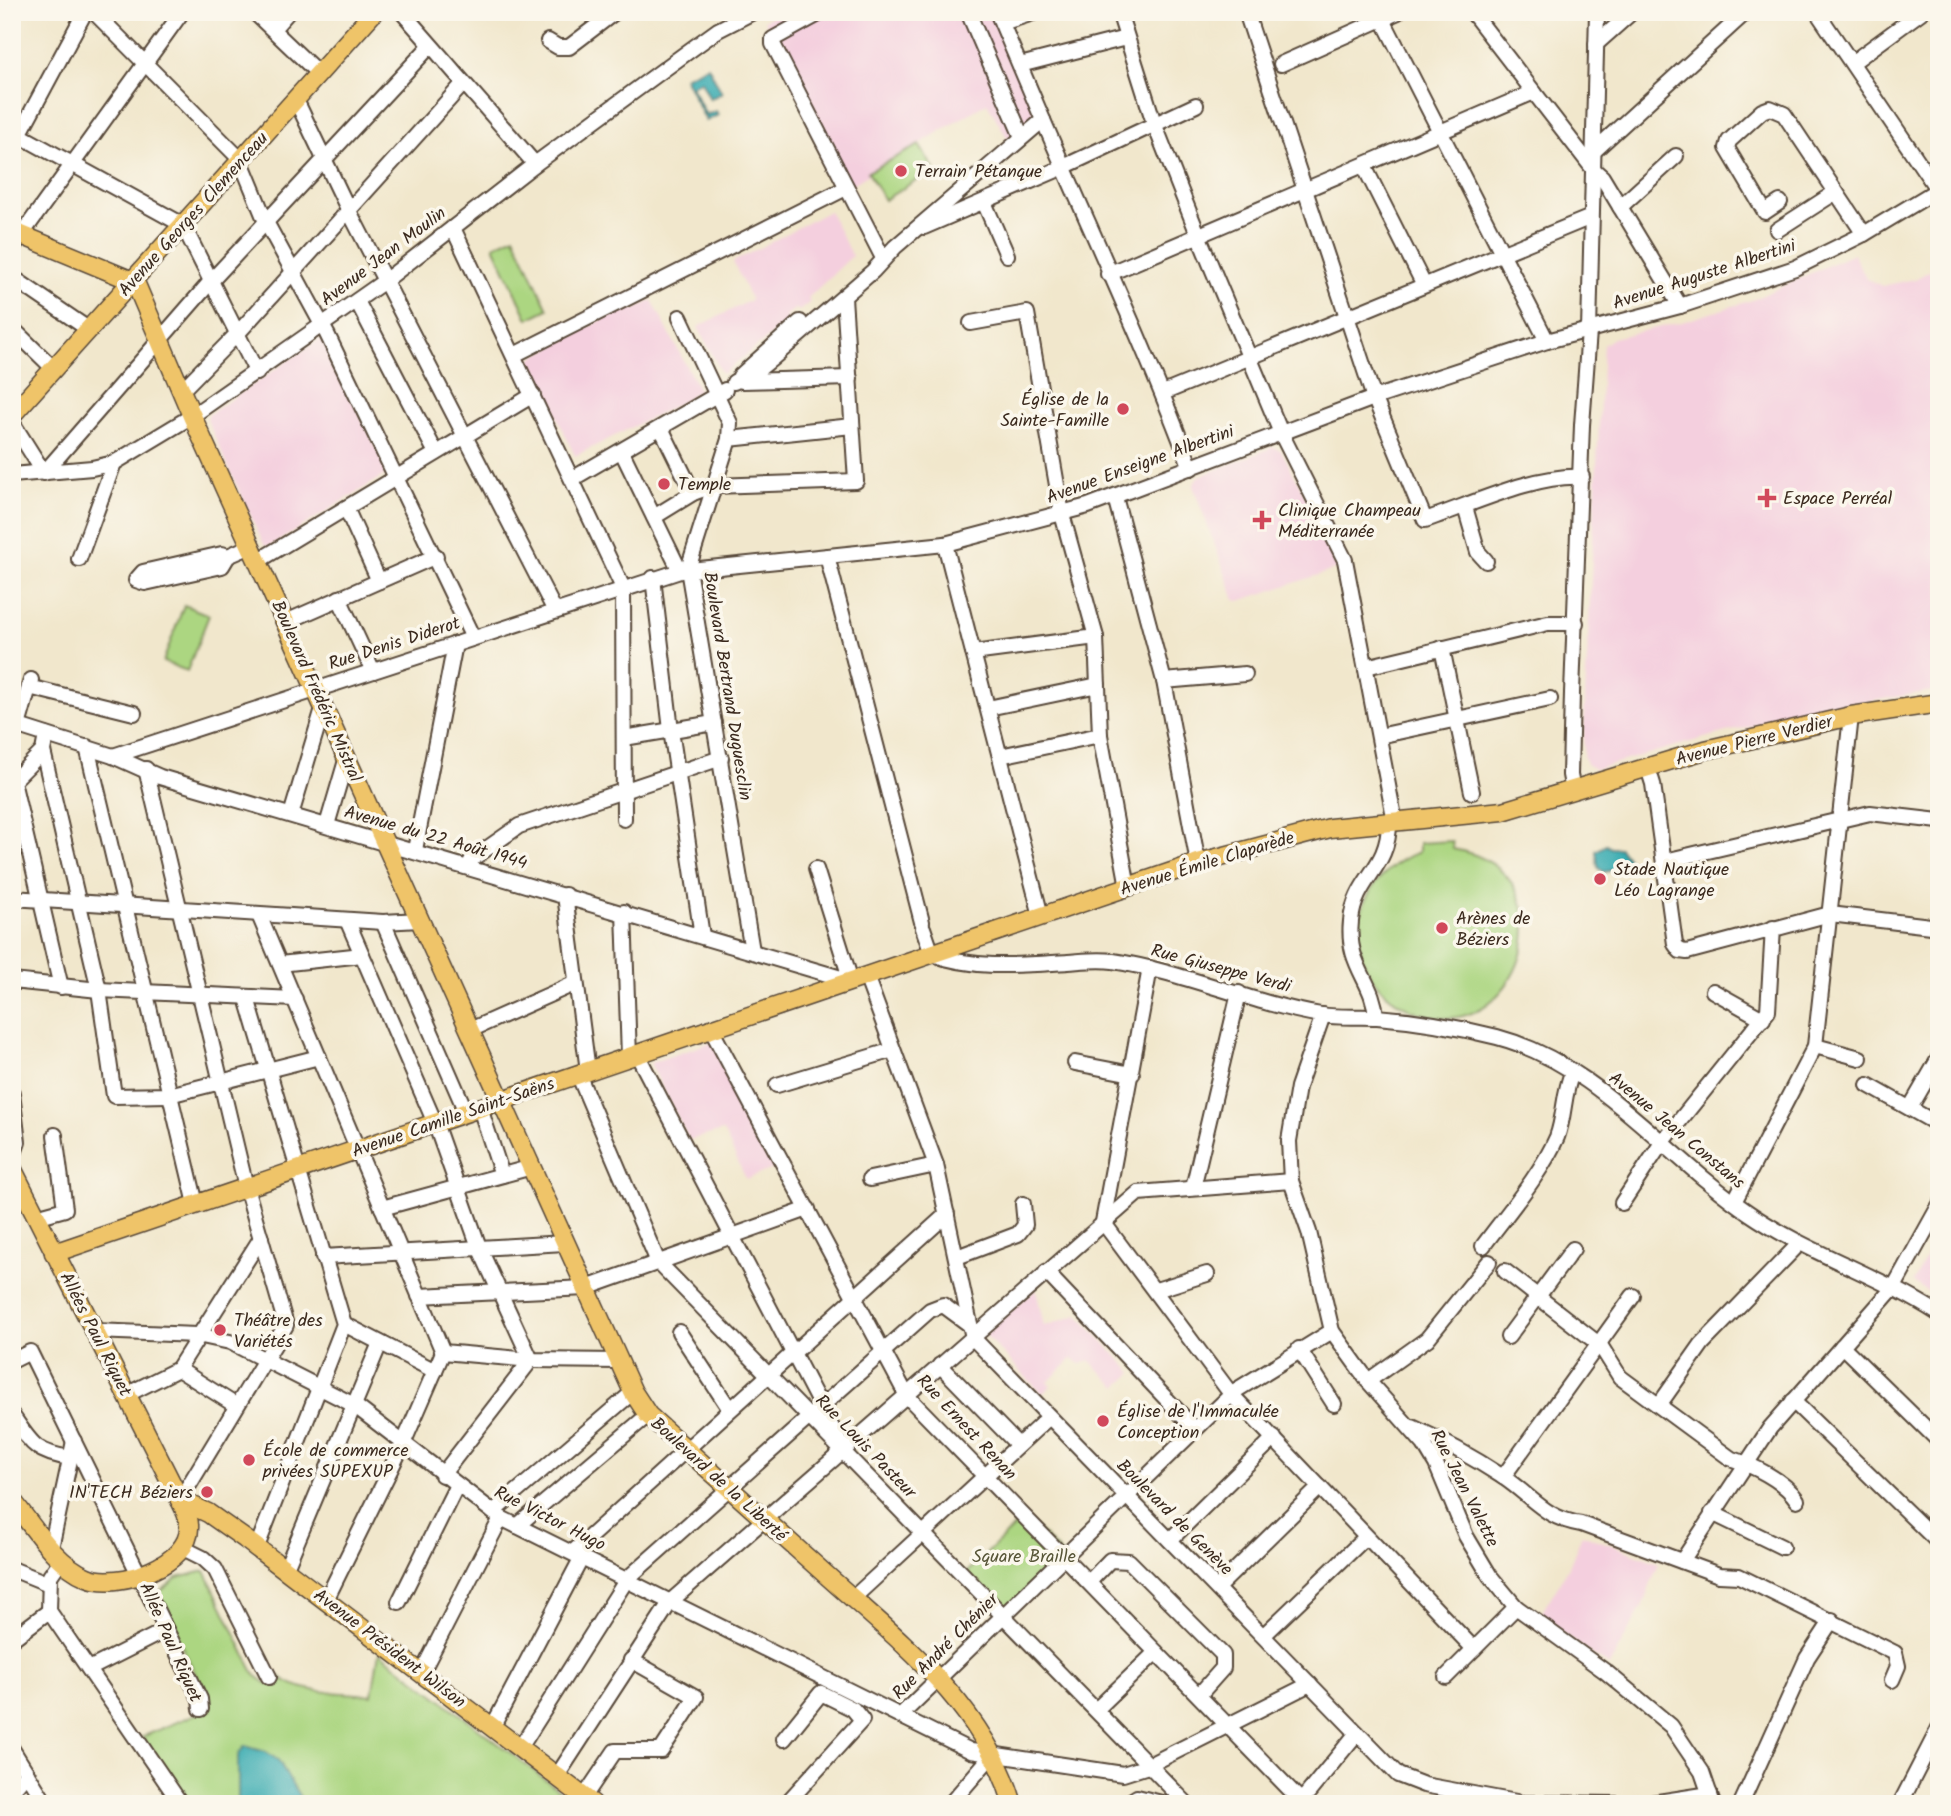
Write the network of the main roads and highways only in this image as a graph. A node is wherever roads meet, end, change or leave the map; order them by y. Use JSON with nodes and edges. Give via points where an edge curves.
{"nodes":[{"id":1,"x":371,"y":13,"type":"edge"},
{"id":2,"x":15,"y":238,"type":"edge"},
{"id":3,"x":135,"y":282,"type":"junction"},
{"id":4,"x":12,"y":415,"type":"edge"},
{"id":5,"x":1939,"y":703,"type":"edge"},
{"id":6,"x":1573,"y":791,"type":"joint"},
{"id":7,"x":858,"y":979,"type":"joint"},
{"id":8,"x":502,"y":1100,"type":"junction"},
{"id":9,"x":12,"y":1168,"type":"edge"},
{"id":10,"x":54,"y":1253,"type":"junction"},
{"id":11,"x":12,"y":1500,"type":"edge"},
{"id":12,"x":180,"y":1500,"type":"junction"},
{"id":13,"x":208,"y":1513,"type":"junction"},
{"id":14,"x":19,"y":1520,"type":"edge"},
{"id":15,"x":190,"y":1526,"type":"junction"},
{"id":16,"x":589,"y":1800,"type":"edge"},
{"id":17,"x":1013,"y":1804,"type":"edge"}],
"edges":[{"from":1,"to":3,"type":"main road","name":"Avenue Georges Clemenceau"},
{"from":2,"to":3,"type":"main road"},
{"from":3,"to":4,"type":"main road","name":"Avenue Georges Clemenceau"},
{"from":3,"to":8,"type":"main road","name":"Boulevard Frédéric Mistral"},
{"from":5,"to":6,"type":"main road","name":"Avenue Pierre Verdier","via":[[1851,716],[1704,750]]},
{"from":6,"to":7,"type":"main road","name":"Avenue Émile Claparède","via":[[1503,811],[1310,832],[1198,863]]},
{"from":7,"to":8,"type":"main road","name":"Avenue Camille Saint-Saëns"},
{"from":8,"to":10,"type":"main road","name":"Avenue Camille Saint-Saëns"},
{"from":8,"to":17,"type":"main road","name":"Boulevard de la Liberté","via":[[618,1361],[648,1415],[938,1678],[993,1754]]},
{"from":9,"to":10,"type":"main road","name":"Allées Paul Riquet"},
{"from":10,"to":12,"type":"main road","name":"Allées Paul Riquet"},
{"from":11,"to":14,"type":"main road"},
{"from":12,"to":13,"type":"main road","name":"Avenue Président Wilson"},
{"from":12,"to":15,"type":"main road"},
{"from":13,"to":15,"type":"main road"},
{"from":13,"to":16,"type":"main road","name":"Avenue Président Wilson"},
{"from":14,"to":15,"type":"main road","via":[[88,1578],[103,1581],[140,1575],[178,1556]]}]}
